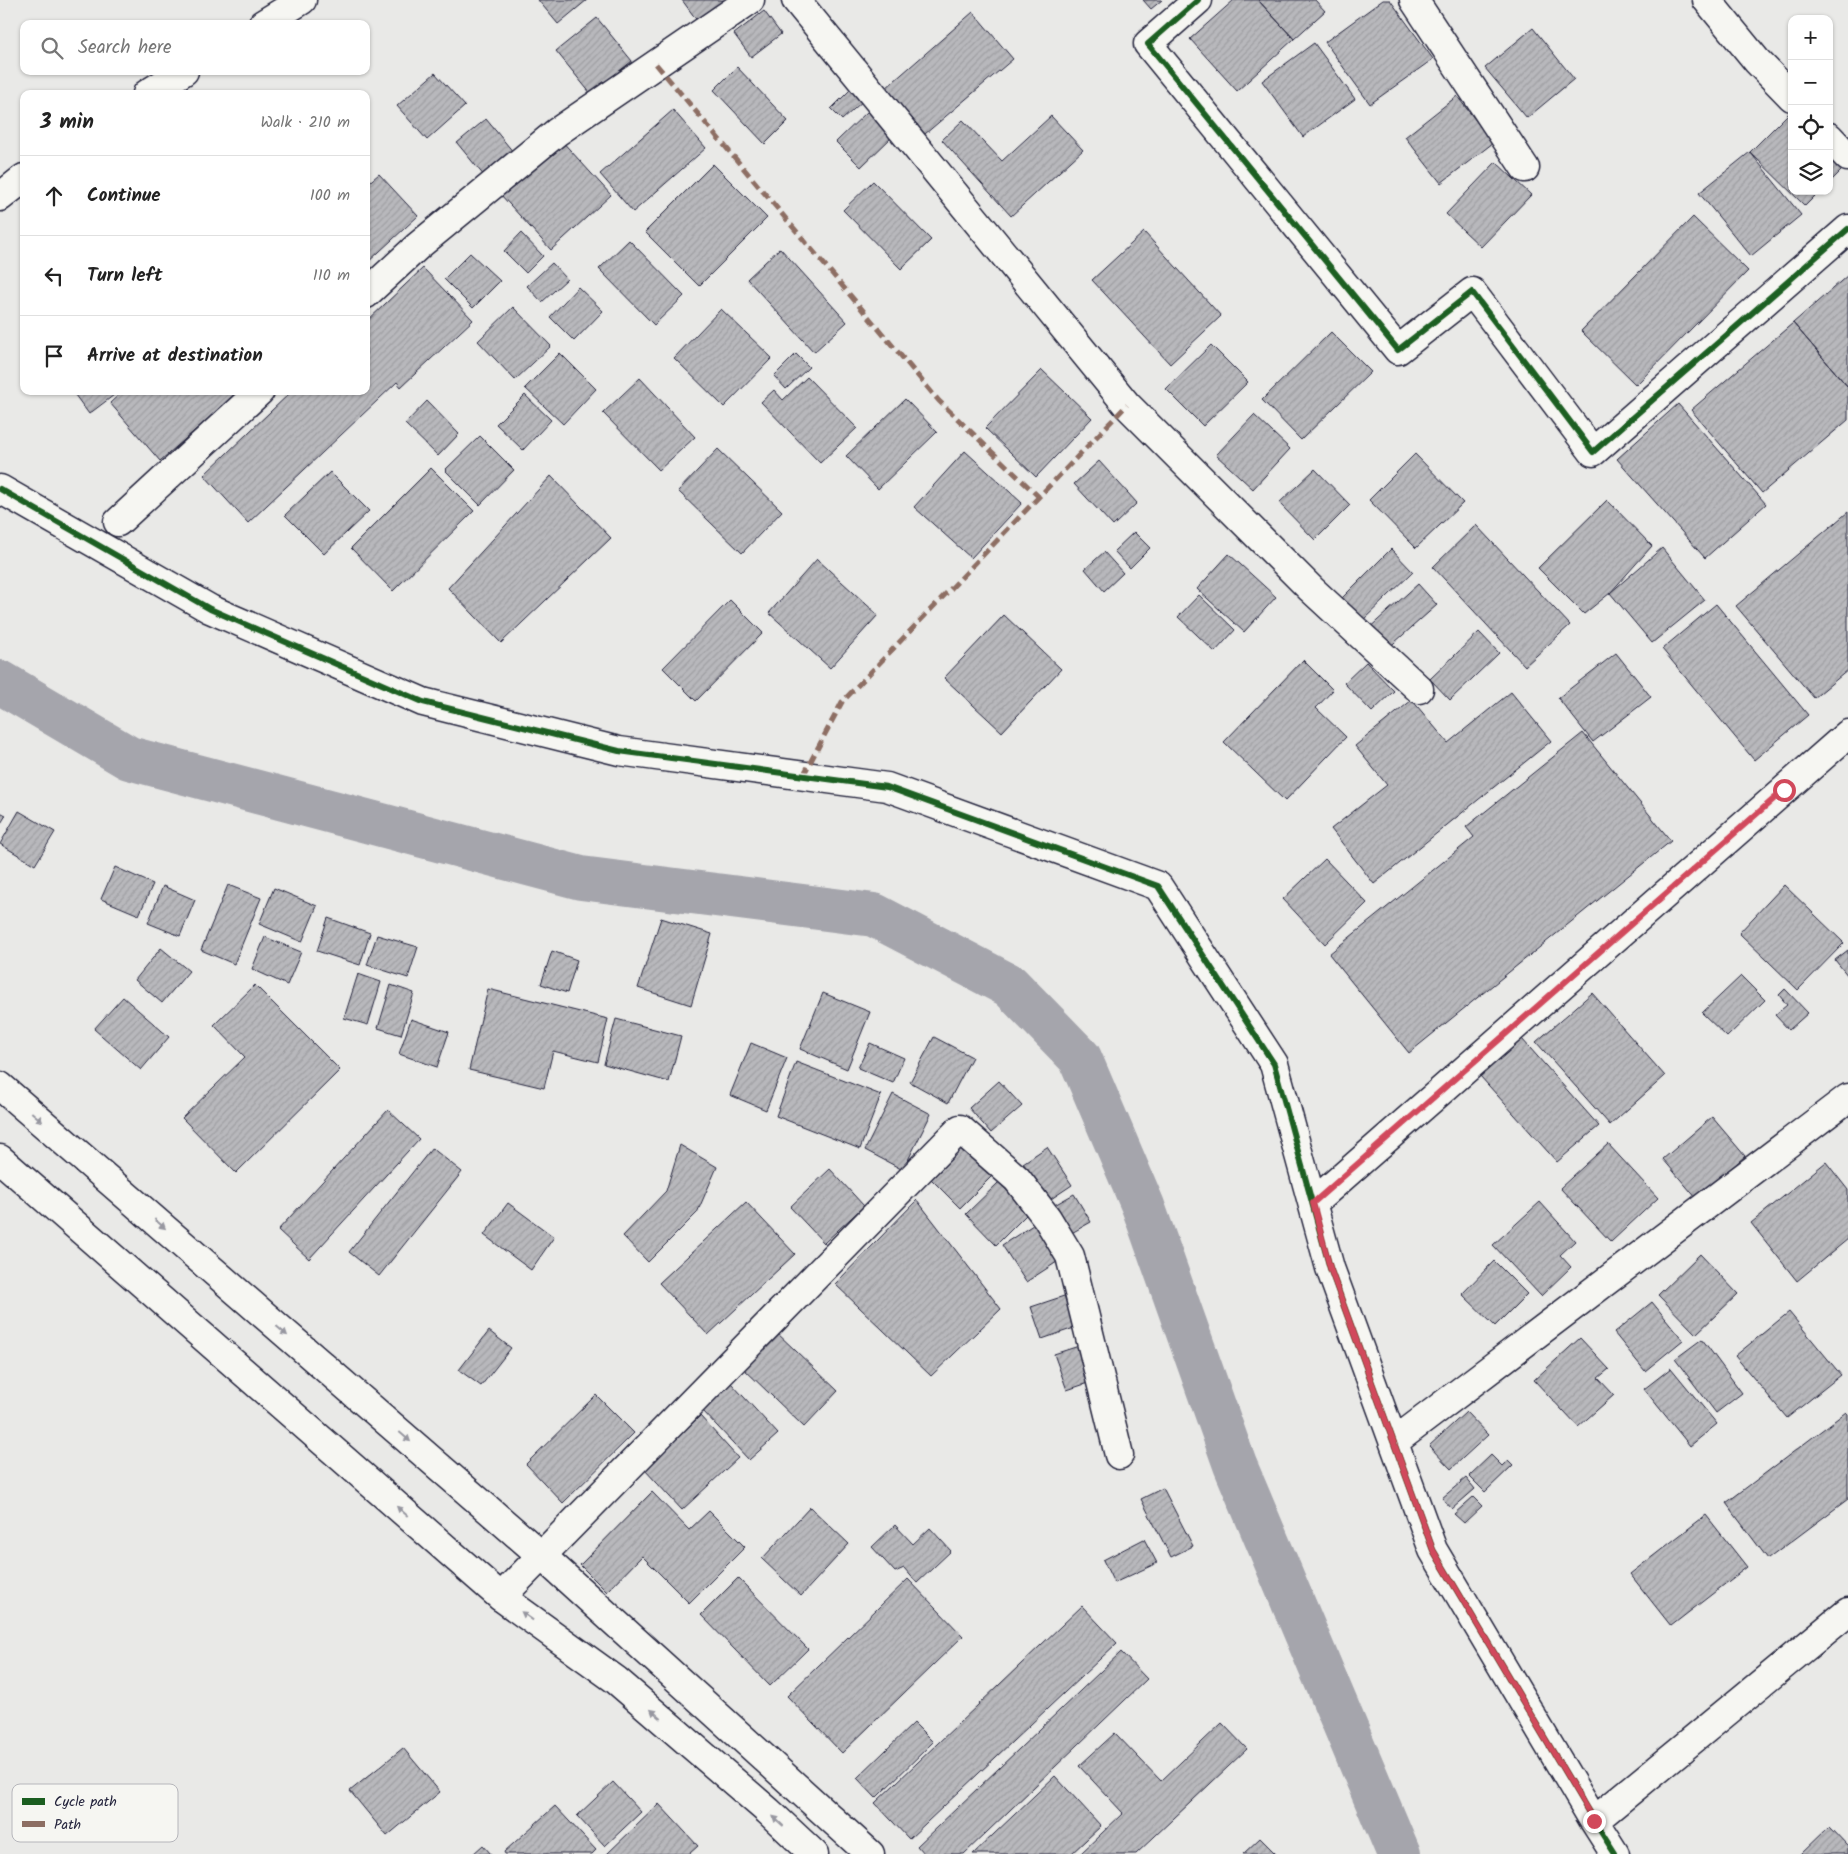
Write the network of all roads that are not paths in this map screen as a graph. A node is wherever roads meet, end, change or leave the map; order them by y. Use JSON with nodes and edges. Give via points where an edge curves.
{"nodes":[{"id":1,"x":302,"y":0,"type":"edge"},
{"id":2,"x":750,"y":0,"type":"edge"},
{"id":3,"x":796,"y":0,"type":"edge"},
{"id":4,"x":1198,"y":0,"type":"edge"},
{"id":5,"x":1414,"y":0,"type":"edge"},
{"id":6,"x":1707,"y":0,"type":"edge"},
{"id":7,"x":270,"y":20,"type":"edge"},
{"id":8,"x":177,"y":75,"type":"edge"},
{"id":9,"x":153,"y":90,"type":"edge"},
{"id":10,"x":1788,"y":93,"type":"edge"},
{"id":11,"x":1833,"y":141,"type":"edge"},
{"id":12,"x":1848,"y":157,"type":"edge"},
{"id":13,"x":1525,"y":168,"type":"dead end"},
{"id":14,"x":20,"y":181,"type":"edge"},
{"id":15,"x":0,"y":197,"type":"edge"},
{"id":16,"x":1848,"y":229,"type":"edge"},
{"id":17,"x":370,"y":290,"type":"edge"},
{"id":18,"x":256,"y":395,"type":"edge"},
{"id":19,"x":0,"y":489,"type":"edge"},
{"id":20,"x":118,"y":522,"type":"dead end"},
{"id":21,"x":1419,"y":689,"type":"dead end"},
{"id":22,"x":1848,"y":734,"type":"edge"},
{"id":23,"x":0,"y":1086,"type":"edge"},
{"id":24,"x":1848,"y":1098,"type":"edge"},
{"id":25,"x":0,"y":1159,"type":"edge"},
{"id":26,"x":1313,"y":1203,"type":"junction"},
{"id":27,"x":1394,"y":1442,"type":"junction"},
{"id":28,"x":1120,"y":1455,"type":"dead end"},
{"id":29,"x":542,"y":1556,"type":"junction"},
{"id":30,"x":501,"y":1597,"type":"junction"},
{"id":31,"x":1848,"y":1612,"type":"edge"},
{"id":32,"x":1594,"y":1821,"type":"junction"},
{"id":33,"x":814,"y":1854,"type":"edge"},
{"id":34,"x":870,"y":1854,"type":"edge"},
{"id":35,"x":1615,"y":1854,"type":"edge"}],
"edges":[{"from":1,"to":7,"type":"street"},
{"from":2,"to":17,"type":"street","via":[[558,132],[418,246]]},
{"from":3,"to":21,"type":"street","via":[[1127,405],[1311,589]]},
{"from":4,"to":16,"type":"street","via":[[1148,44],[1398,350],[1472,292],[1593,452]]},
{"from":5,"to":13,"type":"street"},
{"from":6,"to":10,"type":"street"},
{"from":8,"to":9,"type":"street"},
{"from":11,"to":12,"type":"street"},
{"from":14,"to":15,"type":"street"},
{"from":18,"to":20,"type":"street"},
{"from":19,"to":26,"type":"street","via":[[210,608],[423,702],[619,751],[887,787],[1158,886],[1274,1064]]},
{"from":22,"to":26,"type":"street"},
{"from":23,"to":29,"type":"street","one_way":true},
{"from":24,"to":27,"type":"street"},
{"from":30,"to":25,"type":"street","one_way":true},
{"from":26,"to":27,"type":"street","via":[[1330,1268]]},
{"from":27,"to":32,"type":"street","via":[[1433,1550]]},
{"from":28,"to":29,"type":"street","via":[[1070,1256],[1017,1179],[960,1128]]},
{"from":29,"to":30,"type":"street"},
{"from":29,"to":34,"type":"street"},
{"from":33,"to":30,"type":"street","one_way":true,"via":[[616,1680]]},
{"from":31,"to":32,"type":"street"},
{"from":32,"to":35,"type":"street"}]}
